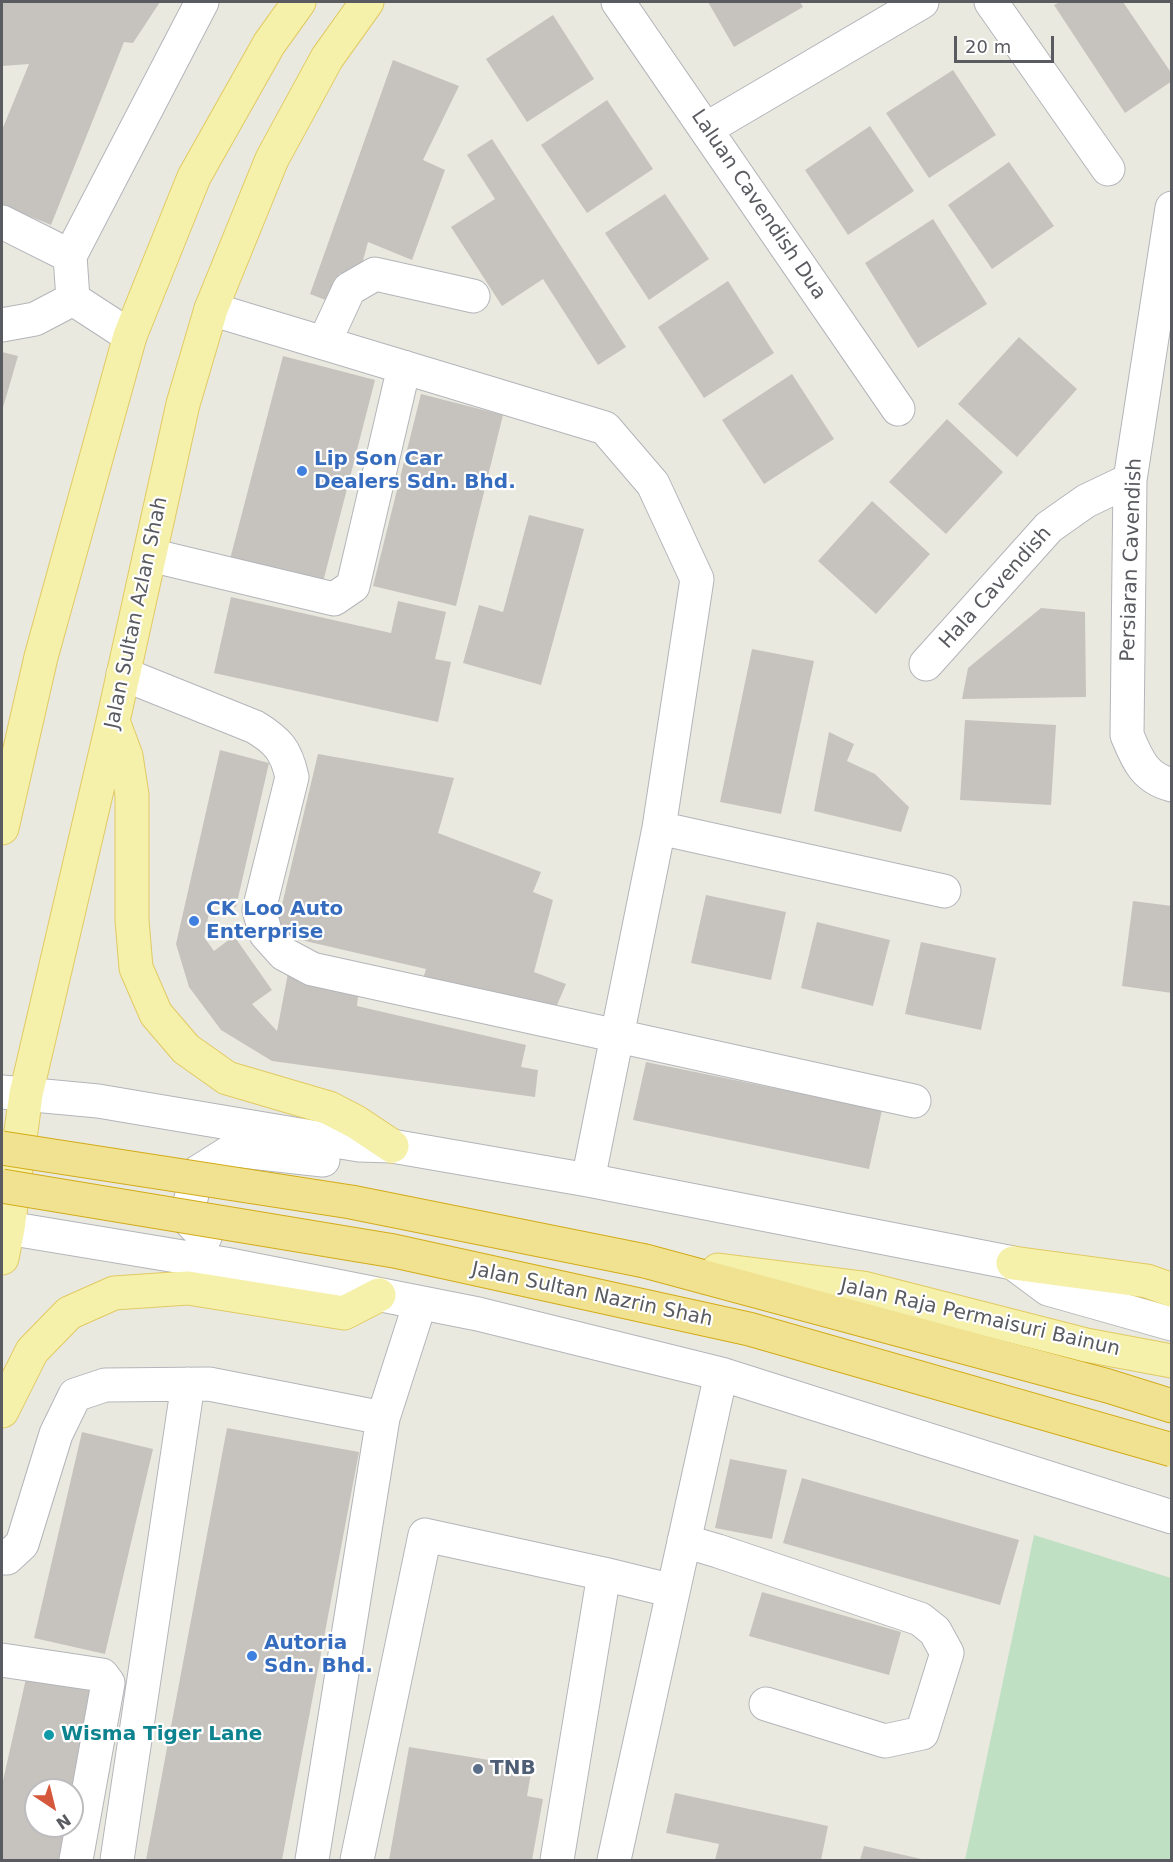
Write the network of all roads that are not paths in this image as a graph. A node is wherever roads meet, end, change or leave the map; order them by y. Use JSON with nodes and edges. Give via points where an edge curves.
{"nodes":[{"id":1,"x":202,"y":2,"type":"edge"},
{"id":2,"x":299,"y":2,"type":"edge"},
{"id":3,"x":367,"y":2,"type":"edge"},
{"id":4,"x":618,"y":2,"type":"edge"},
{"id":5,"x":922,"y":2,"type":"edge"},
{"id":6,"x":991,"y":2,"type":"edge"},
{"id":7,"x":706,"y":129,"type":"junction"},
{"id":8,"x":1108,"y":169,"type":"dead end"},
{"id":9,"x":1172,"y":208,"type":"edge"},
{"id":10,"x":2,"y":222,"type":"edge"},
{"id":11,"x":70,"y":256,"type":"junction"},
{"id":12,"x":473,"y":296,"type":"dead end"},
{"id":13,"x":73,"y":299,"type":"junction"},
{"id":14,"x":211,"y":309,"type":"junction"},
{"id":15,"x":2,"y":325,"type":"edge"},
{"id":16,"x":129,"y":336,"type":"junction"},
{"id":17,"x":324,"y":343,"type":"junction"},
{"id":18,"x":404,"y":367,"type":"junction"},
{"id":19,"x":898,"y":409,"type":"dead end"},
{"id":20,"x":1130,"y":480,"type":"junction"},
{"id":21,"x":150,"y":555,"type":"junction"},
{"id":22,"x":926,"y":664,"type":"dead end"},
{"id":23,"x":123,"y":674,"type":"junction"},
{"id":24,"x":113,"y":721,"type":"junction"},
{"id":25,"x":1172,"y":785,"type":"edge"},
{"id":26,"x":2,"y":828,"type":"edge"},
{"id":27,"x":659,"y":828,"type":"junction"},
{"id":28,"x":944,"y":891,"type":"dead end"},
{"id":29,"x":617,"y":1037,"type":"junction"},
{"id":30,"x":14,"y":1093,"type":"edge"},
{"id":31,"x":914,"y":1101,"type":"dead end"},
{"id":32,"x":359,"y":1145,"type":"junction"},
{"id":33,"x":392,"y":1146,"type":"junction"},
{"id":34,"x":2,"y":1148,"type":"edge"},
{"id":35,"x":588,"y":1180,"type":"junction"},
{"id":36,"x":2,"y":1186,"type":"edge"},
{"id":37,"x":4,"y":1238,"type":"edge"},
{"id":38,"x":645,"y":1261,"type":"junction"},
{"id":39,"x":1013,"y":1263,"type":"junction"},
{"id":40,"x":1172,"y":1290,"type":"edge"},
{"id":41,"x":379,"y":1295,"type":"junction"},
{"id":42,"x":420,"y":1303,"type":"junction"},
{"id":43,"x":478,"y":1314,"type":"junction"},
{"id":44,"x":1172,"y":1324,"type":"edge"},
{"id":45,"x":1172,"y":1361,"type":"edge"},
{"id":46,"x":721,"y":1374,"type":"junction"},
{"id":47,"x":188,"y":1384,"type":"junction"},
{"id":48,"x":1172,"y":1406,"type":"edge"},
{"id":49,"x":2,"y":1411,"type":"edge"},
{"id":50,"x":383,"y":1418,"type":"junction"},
{"id":51,"x":1172,"y":1450,"type":"edge"},
{"id":52,"x":1172,"y":1517,"type":"edge"},
{"id":53,"x":684,"y":1541,"type":"junction"},
{"id":54,"x":2,"y":1558,"type":"edge"},
{"id":55,"x":604,"y":1574,"type":"junction"},
{"id":56,"x":673,"y":1591,"type":"junction"},
{"id":57,"x":2,"y":1660,"type":"edge"},
{"id":58,"x":766,"y":1704,"type":"dead end"},
{"id":59,"x":76,"y":1860,"type":"edge"},
{"id":60,"x":117,"y":1860,"type":"edge"},
{"id":61,"x":312,"y":1860,"type":"edge"},
{"id":62,"x":357,"y":1860,"type":"edge"},
{"id":63,"x":556,"y":1860,"type":"edge"},
{"id":64,"x":614,"y":1860,"type":"edge"}],
"edges":[{"from":1,"to":11,"type":"street"},
{"from":2,"to":16,"type":"main road","via":[[269,44],[194,177]]},
{"from":3,"to":14,"type":"main road","name":"Jalan Sultan Azlan Shah","via":[[327,58],[272,159]]},
{"from":4,"to":7,"type":"street","name":"Laluan Cavendish Dua"},
{"from":5,"to":7,"type":"street"},
{"from":6,"to":8,"type":"street"},
{"from":7,"to":19,"type":"street","name":"Laluan Cavendish Dua"},
{"from":9,"to":20,"type":"street","name":"Persiaran Cavendish"},
{"from":10,"to":11,"type":"street"},
{"from":11,"to":13,"type":"street"},
{"from":12,"to":17,"type":"street","via":[[375,274],[349,289]]},
{"from":13,"to":15,"type":"street","via":[[35,319]]},
{"from":13,"to":16,"type":"street"},
{"from":14,"to":17,"type":"street"},
{"from":14,"to":21,"type":"main road","name":"Jalan Sultan Azlan Shah","via":[[183,404]]},
{"from":16,"to":26,"type":"main road","via":[[41,657]]},
{"from":17,"to":18,"type":"street"},
{"from":18,"to":21,"type":"street","via":[[353,586],[333,599]]},
{"from":18,"to":27,"type":"street","via":[[605,428],[653,484],[697,579]]},
{"from":20,"to":22,"type":"street","name":"Hala Cavendish","via":[[1086,501],[1049,527]]},
{"from":20,"to":25,"type":"street","name":"Persiaran Cavendish","via":[[1127,735],[1139,764],[1161,782]]},
{"from":21,"to":23,"type":"main road","name":"Jalan Sultan Azlan Shah"},
{"from":23,"to":24,"type":"main road","name":"Jalan Sultan Azlan Shah"},
{"from":23,"to":29,"type":"street","via":[[255,727],[275,740],[288,759],[292,777],[259,910],[266,934],[284,954],[312,969]]},
{"from":24,"to":30,"type":"main road","name":"Jalan Sultan Azlan Shah"},
{"from":24,"to":33,"type":"main road","via":[[126,756],[132,795],[136,968],[156,1014],[186,1049],[227,1078],[329,1107]]},
{"from":27,"to":28,"type":"street"},
{"from":27,"to":29,"type":"street"},
{"from":29,"to":31,"type":"street"},
{"from":29,"to":35,"type":"street"},
{"from":30,"to":32,"type":"street","via":[[98,1101]]},
{"from":30,"to":37,"type":"main road","name":"Jalan Sultan Azlan Shah"},
{"from":32,"to":33,"type":"street"},
{"from":32,"to":43,"type":"street","via":[[344,1163],[234,1150],[198,1172],[186,1217],[208,1239],[436,1286]]},
{"from":33,"to":35,"type":"street"},
{"from":34,"to":38,"type":"highway","name":"Jalan Sultan Nazrin Shah","bridge":true,"via":[[351,1202]]},
{"from":35,"to":39,"type":"street"},
{"from":36,"to":51,"type":"highway","name":"Jalan Sultan Nazrin Shah","bridge":true,"via":[[394,1251],[749,1329]]},
{"from":37,"to":41,"type":"street","via":[[225,1264]]},
{"from":38,"to":45,"type":"main road","name":"Jalan Raja Permaisuri Bainun","via":[[863,1288],[1086,1345]]},
{"from":38,"to":48,"type":"highway","name":"Jalan Sultan Nazrin Shah"},
{"from":39,"to":40,"type":"main road","via":[[1147,1281]]},
{"from":39,"to":44,"type":"street","via":[[1048,1289]]},
{"from":41,"to":42,"type":"street"},
{"from":41,"to":49,"type":"main road","via":[[344,1313],[188,1288],[114,1293],[69,1313],[32,1351]]},
{"from":42,"to":43,"type":"street"},
{"from":42,"to":50,"type":"street"},
{"from":43,"to":46,"type":"street"},
{"from":46,"to":52,"type":"street"},
{"from":46,"to":53,"type":"street"},
{"from":47,"to":50,"type":"street","via":[[209,1384]]},
{"from":47,"to":54,"type":"street","via":[[105,1385],[75,1395],[56,1434],[22,1544]]},
{"from":47,"to":60,"type":"street"},
{"from":50,"to":61,"type":"street"},
{"from":53,"to":56,"type":"street"},
{"from":53,"to":58,"type":"street","via":[[920,1619],[935,1631],[947,1653],[922,1733],[885,1741]]},
{"from":55,"to":56,"type":"street"},
{"from":55,"to":62,"type":"street","via":[[425,1535]]},
{"from":55,"to":63,"type":"street"},
{"from":56,"to":64,"type":"street"},
{"from":57,"to":59,"type":"street","via":[[102,1675],[108,1683]]}]}
